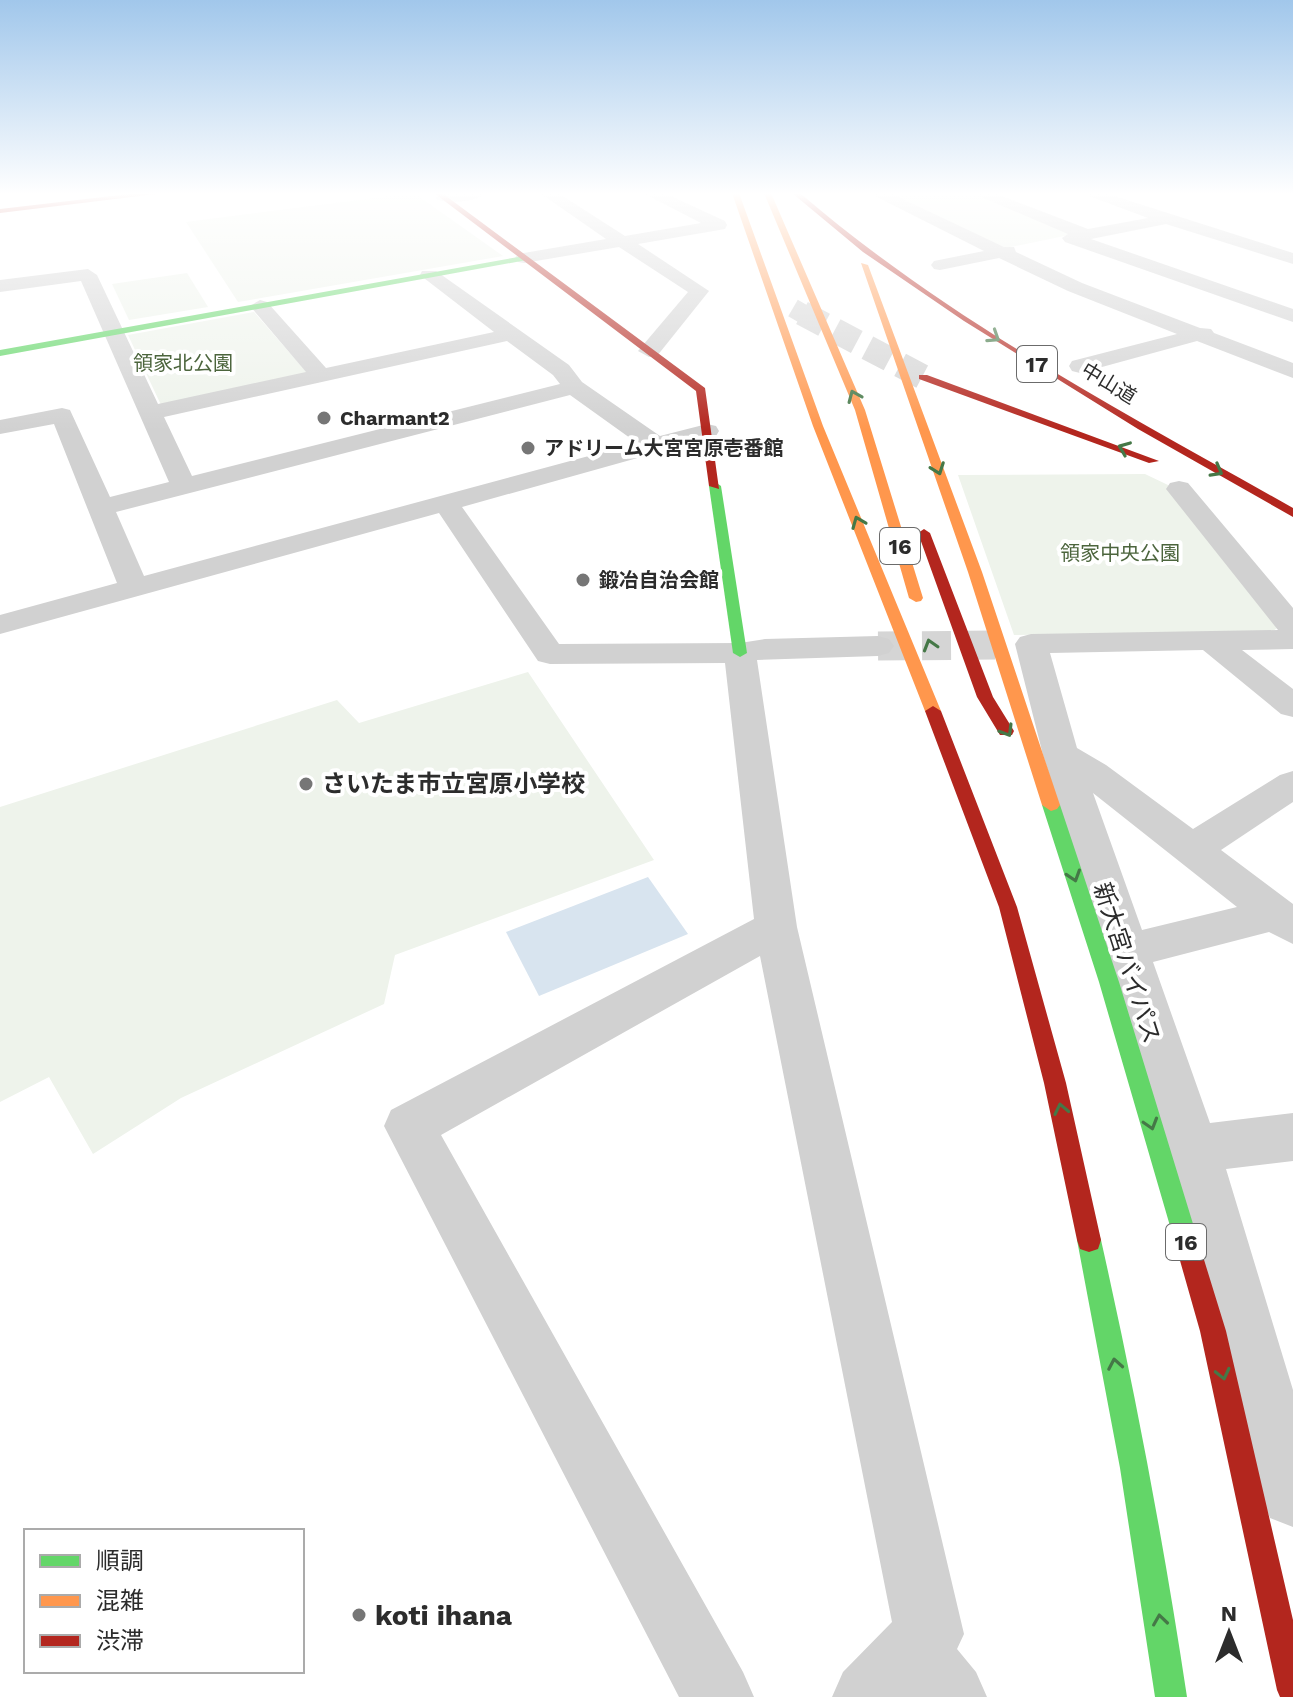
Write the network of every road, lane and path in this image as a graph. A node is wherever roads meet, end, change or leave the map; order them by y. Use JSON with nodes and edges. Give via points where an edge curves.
{"nodes":[{"id":1,"x":445,"y":272,"type":"edge"},
{"id":2,"x":543,"y":272,"type":"edge"},
{"id":3,"x":670,"y":272,"type":"edge"},
{"id":4,"x":765,"y":272,"type":"edge"},
{"id":5,"x":801,"y":272,"type":"edge"},
{"id":6,"x":820,"y":272,"type":"edge"},
{"id":7,"x":867,"y":272,"type":"edge"},
{"id":8,"x":896,"y":272,"type":"edge"},
{"id":9,"x":941,"y":272,"type":"edge"},
{"id":10,"x":1044,"y":272,"type":"edge"},
{"id":11,"x":1171,"y":272,"type":"edge"},
{"id":12,"x":429,"y":275,"type":"junction"},
{"id":13,"x":0,"y":286,"type":"edge"},
{"id":14,"x":772,"y":291,"type":"junction"},
{"id":15,"x":260,"y":306,"type":"junction"},
{"id":16,"x":793,"y":308,"type":"tunnel mouth"},
{"id":17,"x":1290,"y":313,"type":"edge"},
{"id":18,"x":114,"y":333,"type":"junction"},
{"id":19,"x":512,"y":334,"type":"junction"},
{"id":20,"x":1027,"y":335,"type":"dead end"},
{"id":21,"x":1197,"y":335,"type":"junction"},
{"id":22,"x":649,"y":351,"type":"junction"},
{"id":23,"x":0,"y":353,"type":"edge"},
{"id":24,"x":1073,"y":362,"type":"joint"},
{"id":25,"x":1293,"y":371,"type":"edge"},
{"id":26,"x":321,"y":376,"type":"junction"},
{"id":27,"x":923,"y":377,"type":"tunnel mouth"},
{"id":28,"x":1105,"y":382,"type":"dead end"},
{"id":29,"x":574,"y":387,"type":"junction"},
{"id":30,"x":1144,"y":406,"type":"dead end"},
{"id":31,"x":150,"y":413,"type":"junction"},
{"id":32,"x":884,"y":424,"type":"dead end"},
{"id":33,"x":0,"y":427,"type":"edge"},
{"id":34,"x":707,"y":431,"type":"junction"},
{"id":35,"x":655,"y":444,"type":"junction"},
{"id":36,"x":1182,"y":478,"type":"joint"},
{"id":37,"x":183,"y":485,"type":"junction"},
{"id":38,"x":1293,"y":497,"type":"edge"},
{"id":39,"x":445,"y":502,"type":"junction"},
{"id":40,"x":102,"y":507,"type":"junction"},
{"id":41,"x":916,"y":510,"type":"dead end"},
{"id":42,"x":1285,"y":522,"type":"edge"},
{"id":43,"x":134,"y":587,"type":"junction"},
{"id":44,"x":923,"y":621,"type":"dead end"},
{"id":45,"x":0,"y":625,"type":"edge"},
{"id":46,"x":1293,"y":628,"type":"edge"},
{"id":47,"x":1293,"y":639,"type":"edge"},
{"id":48,"x":1211,"y":641,"type":"junction"},
{"id":49,"x":878,"y":646,"type":"tunnel mouth"},
{"id":50,"x":740,"y":653,"type":"junction"},
{"id":51,"x":941,"y":681,"type":"dead end"},
{"id":52,"x":1293,"y":706,"type":"edge"},
{"id":53,"x":1061,"y":755,"type":"junction"},
{"id":54,"x":1293,"y":784,"type":"edge"},
{"id":55,"x":1049,"y":802,"type":"junction"},
{"id":56,"x":1191,"y":850,"type":"junction"},
{"id":57,"x":1008,"y":907,"type":"junction"},
{"id":58,"x":1284,"y":921,"type":"edge"},
{"id":59,"x":776,"y":927,"type":"junction"},
{"id":60,"x":1125,"y":952,"type":"junction"},
{"id":61,"x":1293,"y":1137,"type":"edge"},
{"id":62,"x":1194,"y":1149,"type":"junction"},
{"id":63,"x":1293,"y":1495,"type":"edge"},
{"id":64,"x":911,"y":1681,"type":"edge"},
{"id":65,"x":1293,"y":1690,"type":"edge"},
{"id":66,"x":718,"y":1697,"type":"edge"},
{"id":67,"x":1171,"y":1697,"type":"edge"}],
"edges":[{"from":1,"to":12,"type":"main road"},
{"from":2,"to":22,"type":"main road"},
{"from":3,"to":22,"type":"street","via":[[699,291]]},
{"from":4,"to":14,"type":"main road","number":"16"},
{"from":44,"to":5,"type":"main road","number":"16","one_way":true,"via":[[860,410]]},
{"from":6,"to":32,"type":"main road"},
{"from":7,"to":55,"type":"main road","name":"新大宮バイパス","number":"16","one_way":true,"via":[[980,586]]},
{"from":8,"to":42,"type":"main road","name":"中山道","number":"17","one_way":true},
{"from":9,"to":20,"type":"main road"},
{"from":10,"to":21,"type":"street"},
{"from":11,"to":17,"type":"street"},
{"from":12,"to":15,"type":"main road"},
{"from":12,"to":19,"type":"street"},
{"from":13,"to":18,"type":"street","via":[[88,275]]},
{"from":14,"to":16,"type":"main road"},
{"from":57,"to":14,"type":"main road","number":"16","one_way":true,"via":[[818,426]]},
{"from":15,"to":18,"type":"main road"},
{"from":15,"to":26,"type":"street"},
{"from":17,"to":21,"type":"street"},
{"from":18,"to":23,"type":"main road"},
{"from":18,"to":31,"type":"street"},
{"from":19,"to":26,"type":"street"},
{"from":19,"to":29,"type":"street","via":[[561,370]]},
{"from":21,"to":24,"type":"street"},
{"from":21,"to":25,"type":"street"},
{"from":22,"to":34,"type":"main road","via":[[701,390]]},
{"from":24,"to":28,"type":"main road"},
{"from":26,"to":31,"type":"street"},
{"from":36,"to":27,"type":"main road","number":"17","one_way":true,"via":[[1102,440]]},
{"from":29,"to":35,"type":"street"},
{"from":29,"to":37,"type":"street"},
{"from":30,"to":38,"type":"main road"},
{"from":31,"to":37,"type":"street"},
{"from":33,"to":40,"type":"street","via":[[62,415]]},
{"from":34,"to":35,"type":"street"},
{"from":34,"to":50,"type":"main road"},
{"from":35,"to":39,"type":"street"},
{"from":36,"to":46,"type":"street"},
{"from":37,"to":40,"type":"street"},
{"from":39,"to":43,"type":"street"},
{"from":39,"to":50,"type":"street","via":[[550,654]]},
{"from":40,"to":43,"type":"street"},
{"from":41,"to":55,"type":"main road","number":"16","one_way":true,"via":[[985,697]]},
{"from":43,"to":45,"type":"street"},
{"from":47,"to":48,"type":"street"},
{"from":48,"to":52,"type":"street"},
{"from":48,"to":53,"type":"street","via":[[1031,644]]},
{"from":49,"to":50,"type":"street"},
{"from":50,"to":59,"type":"street"},
{"from":51,"to":57,"type":"main road","number":"16"},
{"from":53,"to":56,"type":"street"},
{"from":53,"to":60,"type":"street"},
{"from":54,"to":56,"type":"street"},
{"from":55,"to":65,"type":"main road","name":"新大宮バイパス","number":"16","one_way":true,"via":[[1109,982],[1213,1331]]},
{"from":56,"to":58,"type":"street"},
{"from":67,"to":57,"type":"main road","number":"16","one_way":true,"via":[[1111,1339],[1055,1083]]},
{"from":58,"to":60,"type":"street"},
{"from":59,"to":64,"type":"street","via":[[929,1634]]},
{"from":59,"to":66,"type":"street","via":[[409,1126]]},
{"from":60,"to":62,"type":"street"},
{"from":61,"to":62,"type":"street"},
{"from":62,"to":63,"type":"street"}]}
